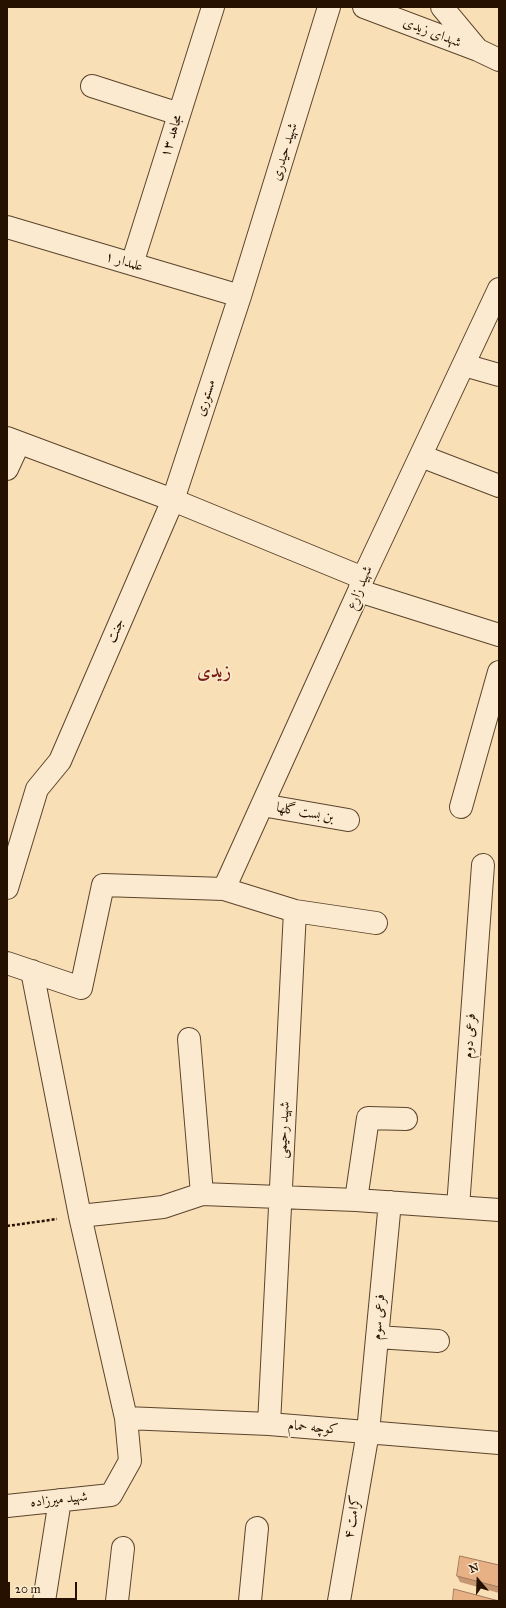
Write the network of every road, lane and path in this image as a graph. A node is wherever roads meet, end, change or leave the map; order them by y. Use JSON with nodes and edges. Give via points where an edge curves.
{"nodes":[{"id":1,"x":213,"y":7,"type":"edge"},
{"id":2,"x":329,"y":7,"type":"edge"},
{"id":3,"x":364,"y":7,"type":"edge"},
{"id":4,"x":442,"y":7,"type":"edge"},
{"id":5,"x":478,"y":50,"type":"junction"},
{"id":6,"x":499,"y":60,"type":"edge"},
{"id":7,"x":92,"y":86,"type":"dead end"},
{"id":8,"x":179,"y":114,"type":"junction"},
{"id":9,"x":7,"y":227,"type":"edge"},
{"id":10,"x":132,"y":264,"type":"junction"},
{"id":11,"x":499,"y":289,"type":"edge"},
{"id":12,"x":240,"y":296,"type":"junction"},
{"id":13,"x":464,"y":365,"type":"junction"},
{"id":14,"x":499,"y":375,"type":"edge"},
{"id":15,"x":13,"y":441,"type":"edge"},
{"id":16,"x":421,"y":456,"type":"junction"},
{"id":17,"x":7,"y":469,"type":"edge"},
{"id":18,"x":499,"y":486,"type":"edge"},
{"id":19,"x":172,"y":500,"type":"junction"},
{"id":20,"x":361,"y":585,"type":"junction"},
{"id":21,"x":499,"y":635,"type":"edge"},
{"id":22,"x":499,"y":672,"type":"edge"},
{"id":23,"x":262,"y":805,"type":"junction"},
{"id":24,"x":461,"y":807,"type":"dead end"},
{"id":25,"x":348,"y":820,"type":"dead end"},
{"id":26,"x":483,"y":865,"type":"dead end"},
{"id":27,"x":7,"y":888,"type":"edge"},
{"id":28,"x":224,"y":889,"type":"junction"},
{"id":29,"x":295,"y":911,"type":"junction"},
{"id":30,"x":376,"y":923,"type":"dead end"},
{"id":31,"x":7,"y":963,"type":"edge"},
{"id":32,"x":32,"y":971,"type":"junction"},
{"id":33,"x":189,"y":1038,"type":"dead end"},
{"id":34,"x":406,"y":1119,"type":"dead end"},
{"id":35,"x":202,"y":1194,"type":"junction"},
{"id":36,"x":281,"y":1197,"type":"junction"},
{"id":37,"x":356,"y":1200,"type":"junction"},
{"id":38,"x":390,"y":1202,"type":"junction"},
{"id":39,"x":458,"y":1207,"type":"junction"},
{"id":40,"x":499,"y":1210,"type":"edge"},
{"id":41,"x":80,"y":1216,"type":"junction"},
{"id":42,"x":7,"y":1226,"type":"edge"},
{"id":43,"x":377,"y":1337,"type":"junction"},
{"id":44,"x":438,"y":1341,"type":"dead end"},
{"id":45,"x":126,"y":1418,"type":"junction"},
{"id":46,"x":269,"y":1424,"type":"junction"},
{"id":47,"x":368,"y":1432,"type":"junction"},
{"id":48,"x":499,"y":1443,"type":"edge"},
{"id":49,"x":60,"y":1500,"type":"junction"},
{"id":50,"x":7,"y":1506,"type":"edge"},
{"id":51,"x":257,"y":1528,"type":"dead end"},
{"id":52,"x":123,"y":1548,"type":"dead end"},
{"id":53,"x":44,"y":1601,"type":"edge"},
{"id":54,"x":117,"y":1601,"type":"edge"},
{"id":55,"x":250,"y":1601,"type":"edge"},
{"id":56,"x":339,"y":1601,"type":"edge"}],
"edges":[{"from":1,"to":8,"type":"street","name":"مجاهد ۱۳"},
{"from":2,"to":12,"type":"street","name":"شهید حیدری"},
{"from":3,"to":5,"type":"street","name":"شهدای زیدی"},
{"from":4,"to":5,"type":"street"},
{"from":5,"to":6,"type":"street","name":"شهدای زیدی"},
{"from":7,"to":8,"type":"street"},
{"from":8,"to":10,"type":"street","name":"مجاهد ۱۳"},
{"from":9,"to":10,"type":"street","name":"علمدار ۱"},
{"from":10,"to":12,"type":"street","name":"علمدار ۱"},
{"from":11,"to":13,"type":"street","name":"شهید زارع"},
{"from":12,"to":19,"type":"street","name":"مستوری"},
{"from":13,"to":14,"type":"street"},
{"from":13,"to":16,"type":"street","name":"شهید زارع"},
{"from":15,"to":17,"type":"street"},
{"from":15,"to":19,"type":"street"},
{"from":16,"to":18,"type":"street"},
{"from":16,"to":20,"type":"street","name":"شهید زارع"},
{"from":19,"to":20,"type":"street"},
{"from":19,"to":27,"type":"street","name":"جنت","via":[[60,761],[37,789]]},
{"from":20,"to":21,"type":"street"},
{"from":20,"to":23,"type":"street","name":"شهید زارع"},
{"from":22,"to":24,"type":"street"},
{"from":23,"to":25,"type":"street","name":"بن بست گلها"},
{"from":23,"to":28,"type":"street","name":"شهید زارع"},
{"from":26,"to":39,"type":"street","name":"فرعی دوم"},
{"from":28,"to":29,"type":"street"},
{"from":28,"to":32,"type":"street","via":[[103,885],[81,988]]},
{"from":29,"to":30,"type":"street"},
{"from":29,"to":36,"type":"street","name":"شهید رحیمی"},
{"from":31,"to":32,"type":"street"},
{"from":32,"to":41,"type":"street"},
{"from":33,"to":35,"type":"street"},
{"from":34,"to":37,"type":"street","via":[[368,1118]]},
{"from":35,"to":36,"type":"street"},
{"from":35,"to":41,"type":"street","via":[[163,1207]]},
{"from":36,"to":37,"type":"street"},
{"from":36,"to":46,"type":"street","name":"شهید رحیمی"},
{"from":37,"to":38,"type":"street"},
{"from":38,"to":39,"type":"street"},
{"from":38,"to":43,"type":"street","name":"فرعی سوم"},
{"from":39,"to":40,"type":"street"},
{"from":41,"to":42,"type":"path"},
{"from":41,"to":45,"type":"street"},
{"from":43,"to":44,"type":"street"},
{"from":43,"to":47,"type":"street","name":"فرعی سوم"},
{"from":45,"to":46,"type":"street","name":"کوچه حمام"},
{"from":45,"to":49,"type":"street","name":"شهید میرزاده","via":[[130,1461],[110,1495]]},
{"from":46,"to":47,"type":"street","name":"کوچه حمام"},
{"from":47,"to":48,"type":"street","name":"کوچه حمام"},
{"from":47,"to":56,"type":"street","name":"کرامت ۴"},
{"from":49,"to":50,"type":"street","name":"شهید میرزاده"},
{"from":49,"to":53,"type":"street"},
{"from":51,"to":55,"type":"street"},
{"from":52,"to":54,"type":"street"}]}
